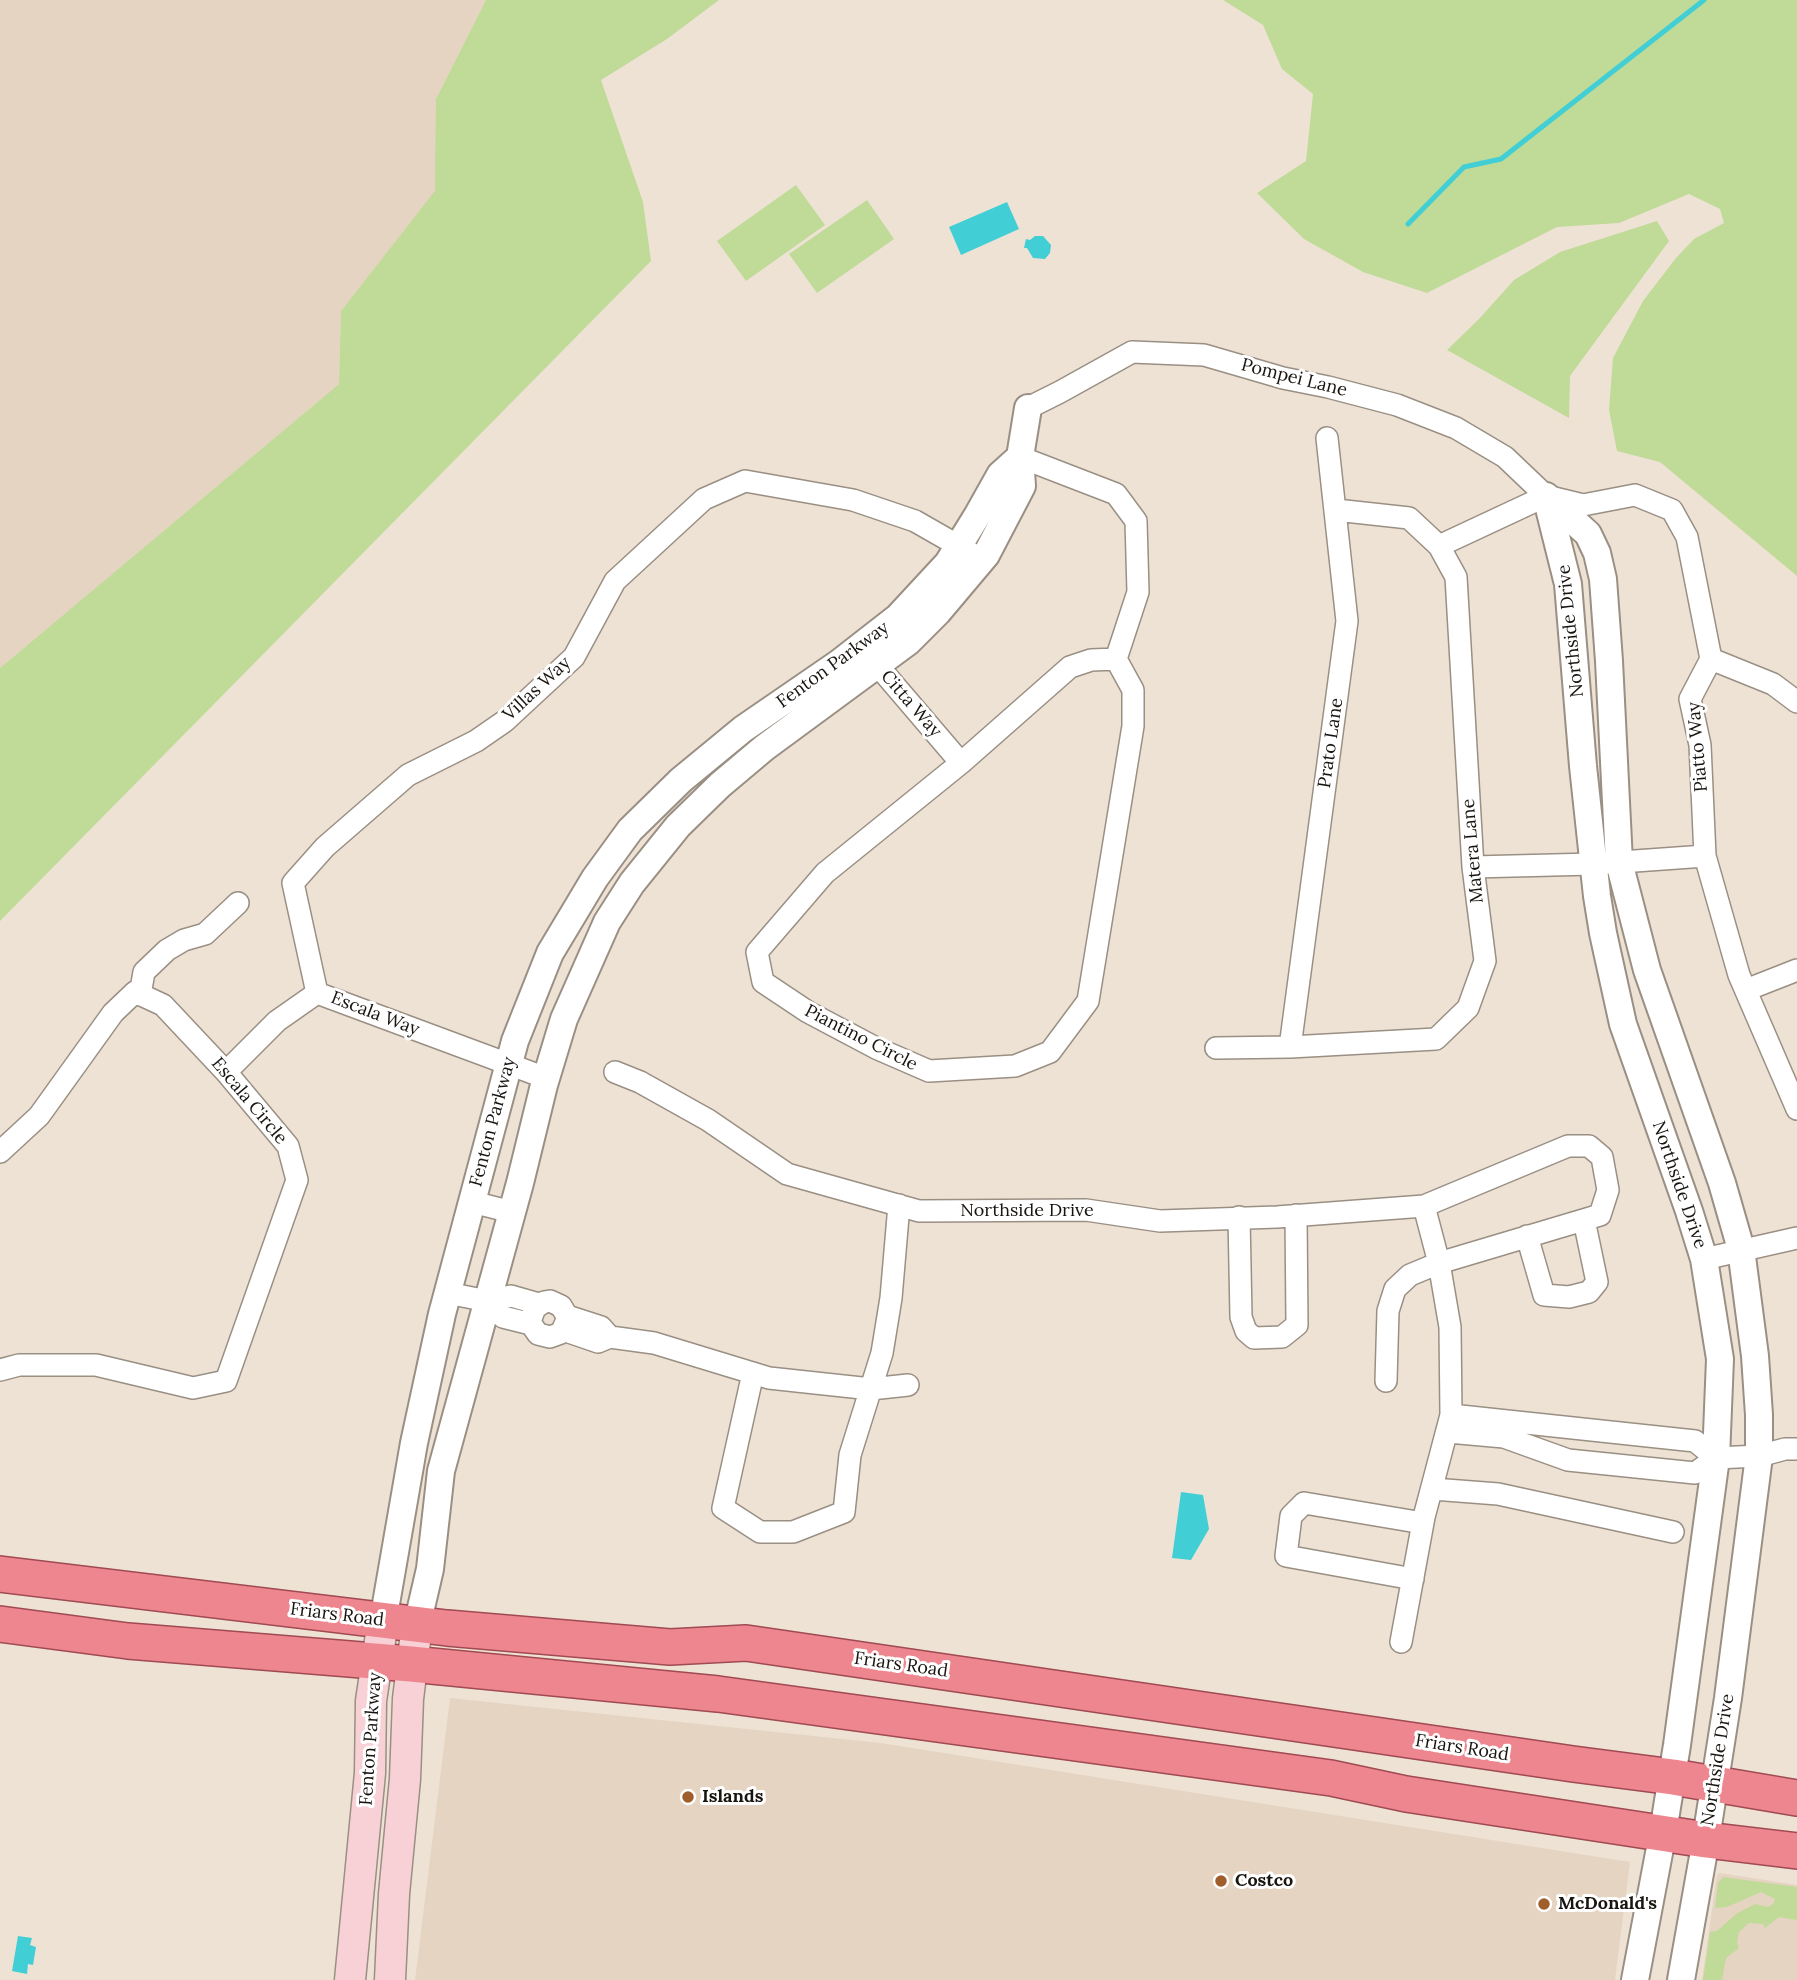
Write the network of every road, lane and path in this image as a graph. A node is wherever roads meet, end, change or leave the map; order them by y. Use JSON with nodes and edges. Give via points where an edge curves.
{"nodes":[{"id":1,"x":1028,"y":408,"type":"joint"},
{"id":2,"x":1327,"y":438,"type":"dead end"},
{"id":3,"x":1020,"y":457,"type":"junction"},
{"id":4,"x":1546,"y":496,"type":"junction"},
{"id":5,"x":1336,"y":509,"type":"junction"},
{"id":6,"x":958,"y":546,"type":"junction"},
{"id":7,"x":1439,"y":546,"type":"junction"},
{"id":8,"x":982,"y":559,"type":"junction"},
{"id":9,"x":869,"y":655,"type":"junction"},
{"id":10,"x":1116,"y":659,"type":"junction"},
{"id":11,"x":1711,"y":659,"type":"junction"},
{"id":12,"x":1797,"y":702,"type":"edge"},
{"id":13,"x":961,"y":763,"type":"junction"},
{"id":14,"x":1705,"y":856,"type":"junction"},
{"id":15,"x":1606,"y":863,"type":"junction"},
{"id":16,"x":1473,"y":867,"type":"junction"},
{"id":17,"x":238,"y":903,"type":"dead end"},
{"id":18,"x":1797,"y":970,"type":"edge"},
{"id":19,"x":1746,"y":990,"type":"junction"},
{"id":20,"x":317,"y":993,"type":"junction"},
{"id":21,"x":140,"y":995,"type":"junction"},
{"id":22,"x":1290,"y":1047,"type":"junction"},
{"id":23,"x":1216,"y":1048,"type":"dead end"},
{"id":24,"x":1677,"y":1058,"type":"junction"},
{"id":25,"x":509,"y":1065,"type":"junction"},
{"id":26,"x":226,"y":1072,"type":"junction"},
{"id":27,"x":615,"y":1072,"type":"dead end"},
{"id":28,"x":1640,"y":1073,"type":"junction"},
{"id":29,"x":546,"y":1078,"type":"junction"},
{"id":30,"x":1797,"y":1109,"type":"edge"},
{"id":31,"x":0,"y":1152,"type":"edge"},
{"id":32,"x":472,"y":1202,"type":"junction"},
{"id":33,"x":899,"y":1205,"type":"junction"},
{"id":34,"x":1424,"y":1206,"type":"junction"},
{"id":35,"x":512,"y":1212,"type":"junction"},
{"id":36,"x":1296,"y":1215,"type":"junction"},
{"id":37,"x":1239,"y":1217,"type":"junction"},
{"id":38,"x":1584,"y":1220,"type":"junction"},
{"id":39,"x":1527,"y":1236,"type":"junction"},
{"id":40,"x":1797,"y":1238,"type":"edge"},
{"id":41,"x":1741,"y":1249,"type":"junction"},
{"id":42,"x":1704,"y":1259,"type":"junction"},
{"id":43,"x":1439,"y":1262,"type":"junction"},
{"id":44,"x":447,"y":1293,"type":"junction"},
{"id":45,"x":488,"y":1301,"type":"junction"},
{"id":46,"x":539,"y":1304,"type":"junction"},
{"id":47,"x":565,"y":1323,"type":"junction"},
{"id":48,"x":531,"y":1324,"type":"junction"},
{"id":49,"x":0,"y":1370,"type":"edge"},
{"id":50,"x":753,"y":1373,"type":"junction"},
{"id":51,"x":1386,"y":1381,"type":"dead end"},
{"id":52,"x":908,"y":1385,"type":"dead end"},
{"id":53,"x":871,"y":1388,"type":"junction"},
{"id":54,"x":1450,"y":1423,"type":"junction"},
{"id":55,"x":1528,"y":1424,"type":"junction"},
{"id":56,"x":1528,"y":1447,"type":"junction"},
{"id":57,"x":1797,"y":1449,"type":"edge"},
{"id":58,"x":1759,"y":1457,"type":"junction"},
{"id":59,"x":1716,"y":1458,"type":"junction"},
{"id":60,"x":1433,"y":1489,"type":"junction"},
{"id":61,"x":1423,"y":1523,"type":"junction"},
{"id":62,"x":1673,"y":1532,"type":"dead end"},
{"id":63,"x":0,"y":1574,"type":"edge"},
{"id":64,"x":1413,"y":1579,"type":"junction"},
{"id":65,"x":400,"y":1623,"type":"junction"},
{"id":66,"x":0,"y":1624,"type":"edge"},
{"id":67,"x":1401,"y":1642,"type":"dead end"},
{"id":68,"x":394,"y":1663,"type":"junction"},
{"id":69,"x":1673,"y":1777,"type":"junction"},
{"id":70,"x":1715,"y":1784,"type":"junction"},
{"id":71,"x":1797,"y":1798,"type":"edge"},
{"id":72,"x":1663,"y":1832,"type":"junction"},
{"id":73,"x":1706,"y":1840,"type":"junction"},
{"id":74,"x":1797,"y":1851,"type":"edge"},
{"id":75,"x":350,"y":1980,"type":"edge"},
{"id":76,"x":390,"y":1980,"type":"edge"},
{"id":77,"x":1635,"y":1980,"type":"edge"},
{"id":78,"x":1681,"y":1980,"type":"edge"}],
"edges":[{"from":1,"to":3,"type":"street","name":"Fenton Parkway"},
{"from":1,"to":4,"type":"street","name":"Pompei Lane","via":[[1132,352],[1204,355],[1397,405],[1456,428],[1505,457]]},
{"from":2,"to":5,"type":"street","name":"Prato Lane"},
{"from":3,"to":6,"type":"street","name":"Fenton Parkway","via":[[1000,475]]},
{"from":3,"to":8,"type":"street","name":"Fenton Parkway","via":[[1022,486]]},
{"from":3,"to":10,"type":"street","via":[[1116,494],[1136,521],[1138,592]]},
{"from":4,"to":7,"type":"street"},
{"from":4,"to":11,"type":"street","via":[[1583,505],[1635,495],[1672,510],[1687,537]]},
{"from":4,"to":15,"type":"street","name":"Northside Drive","via":[[1571,605],[1583,765]]},
{"from":5,"to":7,"type":"street","name":"Matera Lane","via":[[1409,518]]},
{"from":5,"to":22,"type":"street","name":"Prato Lane","via":[[1347,621]]},
{"from":6,"to":8,"type":"street","name":"Villas Way"},
{"from":6,"to":9,"type":"street","name":"Fenton Parkway"},
{"from":6,"to":20,"type":"street","name":"Villas Way","via":[[915,521],[853,500],[745,481],[704,499],[615,581],[574,657],[476,741],[408,775],[325,847],[293,883]]},
{"from":7,"to":16,"type":"street","name":"Matera Lane","via":[[1456,577]]},
{"from":8,"to":9,"type":"street","name":"Fenton Parkway","via":[[908,642]]},
{"from":9,"to":13,"type":"street","name":"Citta Way"},
{"from":9,"to":25,"type":"street","name":"Fenton Parkway","via":[[743,729],[681,780],[631,830],[595,878],[550,953]]},
{"from":9,"to":29,"type":"street","name":"Fenton Parkway","via":[[720,785],[678,826],[632,883],[586,965]]},
{"from":10,"to":13,"type":"street","name":"Piantino Circle","via":[[1070,667]]},
{"from":10,"to":13,"type":"street","name":"Piantino Circle","via":[[1133,690],[1133,726],[1088,1001],[1050,1052],[1015,1066],[929,1072],[808,1012],[763,982],[757,952],[825,873]]},
{"from":11,"to":12,"type":"street","via":[[1773,684]]},
{"from":11,"to":14,"type":"street","name":"Piatto Way","via":[[1690,699],[1700,745]]},
{"from":14,"to":15,"type":"street"},
{"from":14,"to":19,"type":"street","name":"Piatto Way"},
{"from":15,"to":16,"type":"street"},
{"from":15,"to":24,"type":"street","name":"Northside Drive"},
{"from":15,"to":28,"type":"street","name":"Northside Drive","via":[[1603,933]]},
{"from":16,"to":22,"type":"street","name":"Matera Lane","via":[[1485,961],[1468,1008],[1436,1040]]},
{"from":17,"to":21,"type":"street","via":[[205,934],[184,940],[159,957],[144,972]]},
{"from":18,"to":19,"type":"street"},
{"from":19,"to":30,"type":"street","name":"Piatto Way"},
{"from":20,"to":25,"type":"street","name":"Escala Way"},
{"from":20,"to":26,"type":"street","name":"Escala Way","via":[[277,1021]]},
{"from":21,"to":26,"type":"street","name":"Escala Circle","via":[[163,1004]]},
{"from":21,"to":31,"type":"street","via":[[135,992],[113,1013],[38,1116]]},
{"from":22,"to":23,"type":"street","name":"Matera Lane"},
{"from":24,"to":28,"type":"street","via":[[1658,1057]]},
{"from":24,"to":41,"type":"street","name":"Northside Drive"},
{"from":25,"to":29,"type":"street","name":"Escala Way"},
{"from":25,"to":32,"type":"street","name":"Fenton Parkway"},
{"from":26,"to":49,"type":"street","name":"Escala Circle","via":[[288,1146],[297,1180],[226,1381],[193,1388],[96,1365]]},
{"from":27,"to":33,"type":"street","name":"Northside Drive","via":[[708,1120],[787,1174]]},
{"from":28,"to":42,"type":"street","name":"Northside Drive"},
{"from":29,"to":35,"type":"street","name":"Fenton Parkway"},
{"from":32,"to":35,"type":"street"},
{"from":32,"to":44,"type":"street","name":"Fenton Parkway"},
{"from":33,"to":37,"type":"street","name":"Northside Drive","via":[[919,1211],[1086,1210],[1160,1221]]},
{"from":33,"to":53,"type":"street","via":[[891,1298]]},
{"from":34,"to":36,"type":"street","name":"Northside Drive"},
{"from":34,"to":38,"type":"street","name":"Northside Drive","via":[[1569,1146],[1589,1146],[1602,1157],[1608,1190],[1600,1215]]},
{"from":34,"to":43,"type":"street"},
{"from":35,"to":45,"type":"street","name":"Fenton Parkway"},
{"from":36,"to":37,"type":"street","name":"Northside Drive"},
{"from":36,"to":37,"type":"street","via":[[1297,1325],[1282,1337],[1254,1338],[1241,1317]]},
{"from":38,"to":39,"type":"street"},
{"from":38,"to":39,"type":"street","via":[[1597,1282],[1589,1292],[1569,1297],[1544,1295]]},
{"from":39,"to":43,"type":"street"},
{"from":40,"to":41,"type":"street"},
{"from":41,"to":42,"type":"street"},
{"from":41,"to":58,"type":"street","name":"Northside Drive","via":[[1755,1356]]},
{"from":42,"to":59,"type":"street","name":"Northside Drive","via":[[1720,1359]]},
{"from":43,"to":51,"type":"street","via":[[1410,1275],[1395,1289],[1388,1311]]},
{"from":43,"to":54,"type":"street","via":[[1450,1327]]},
{"from":44,"to":45,"type":"street"},
{"from":44,"to":65,"type":"street","name":"Fenton Parkway","via":[[414,1443]]},
{"from":45,"to":46,"type":"street","via":[[511,1296]]},
{"from":45,"to":48,"type":"street","via":[[503,1317]]},
{"from":45,"to":65,"type":"street","name":"Fenton Parkway","via":[[441,1471],[430,1569]]},
{"from":46,"to":47,"type":"street","via":[[556,1303],[565,1310]]},
{"from":46,"to":48,"type":"street"},
{"from":47,"to":48,"type":"street","via":[[556,1336],[538,1334]]},
{"from":47,"to":50,"type":"street","via":[[601,1327],[610,1337],[654,1343]]},
{"from":50,"to":53,"type":"street"},
{"from":50,"to":53,"type":"street","via":[[723,1508],[760,1532],[793,1532],[844,1512],[850,1455]]},
{"from":52,"to":53,"type":"street"},
{"from":54,"to":55,"type":"street"},
{"from":54,"to":56,"type":"street"},
{"from":54,"to":60,"type":"street"},
{"from":55,"to":56,"type":"street","via":[[1521,1431]]},
{"from":55,"to":59,"type":"street","via":[[1695,1441]]},
{"from":56,"to":59,"type":"street","via":[[1568,1460],[1695,1473]]},
{"from":57,"to":58,"type":"street"},
{"from":58,"to":59,"type":"street"},
{"from":58,"to":70,"type":"street","name":"Northside Drive"},
{"from":59,"to":69,"type":"street","name":"Northside Drive"},
{"from":60,"to":61,"type":"street"},
{"from":60,"to":62,"type":"street","via":[[1499,1494]]},
{"from":61,"to":64,"type":"street"},
{"from":61,"to":64,"type":"street","via":[[1304,1503],[1291,1516],[1286,1556]]},
{"from":63,"to":65,"type":"highway","name":"Friars Road"},
{"from":64,"to":67,"type":"street"},
{"from":65,"to":68,"type":"main road","name":"Fenton Parkway"},
{"from":65,"to":69,"type":"highway","name":"Friars Road","via":[[670,1647],[746,1643]]},
{"from":66,"to":68,"type":"highway","via":[[128,1641]]},
{"from":68,"to":72,"type":"highway","via":[[745,1698],[1331,1778],[1406,1794]]},
{"from":68,"to":75,"type":"main road","name":"Fenton Parkway","via":[[372,1700],[370,1773]]},
{"from":68,"to":76,"type":"main road","name":"Fenton Parkway","via":[[405,1779]]},
{"from":69,"to":70,"type":"highway","name":"Friars Road"},
{"from":69,"to":72,"type":"street","name":"Northside Drive"},
{"from":70,"to":71,"type":"highway","name":"Friars Road"},
{"from":70,"to":73,"type":"street","name":"Northside Drive"},
{"from":72,"to":73,"type":"highway"},
{"from":72,"to":77,"type":"street","name":"Northside Drive"},
{"from":73,"to":74,"type":"highway"},
{"from":73,"to":78,"type":"street","name":"Northside Drive"}]}
